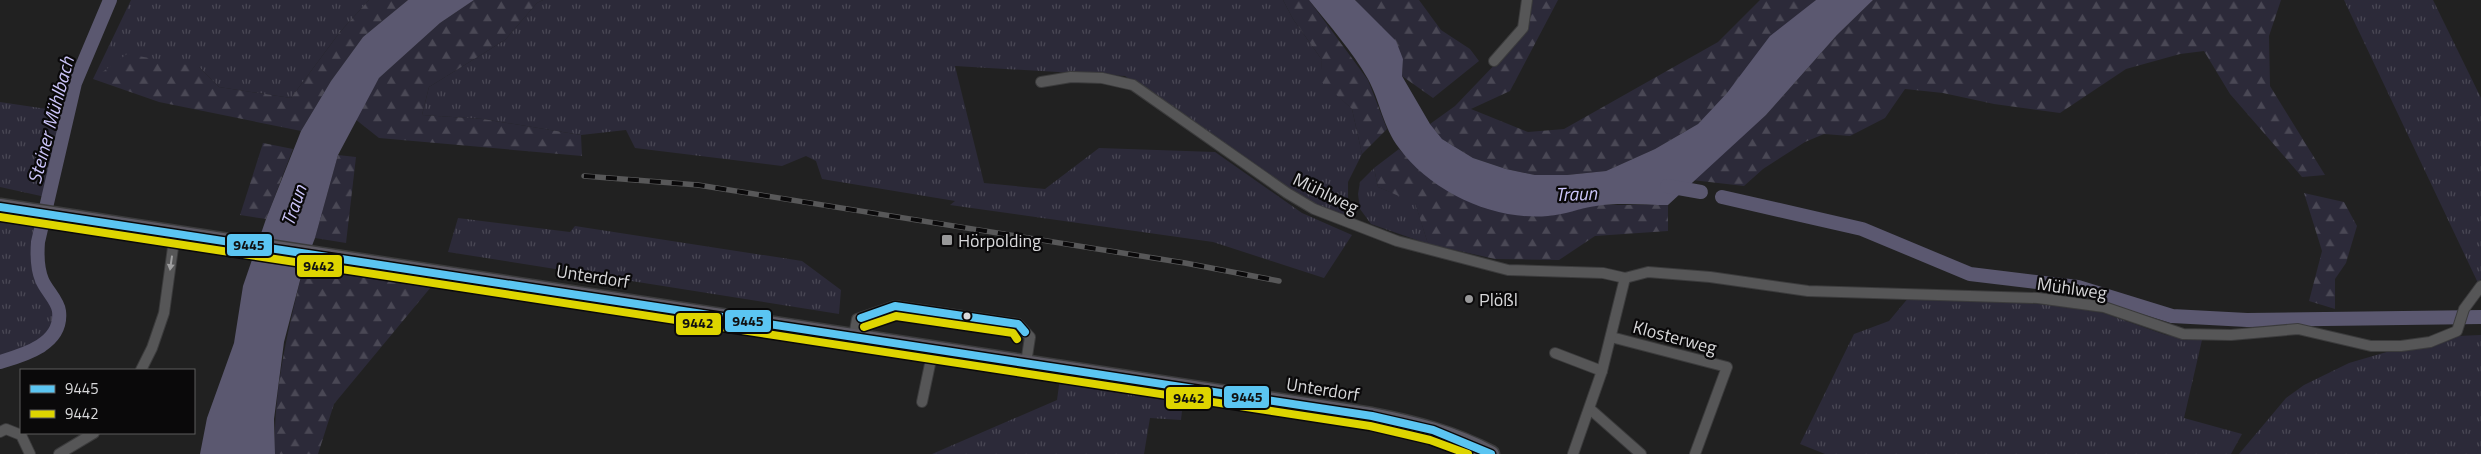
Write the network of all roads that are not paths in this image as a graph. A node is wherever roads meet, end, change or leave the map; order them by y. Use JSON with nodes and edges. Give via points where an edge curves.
{"nodes":[{"id":1,"x":1527,"y":0,"type":"edge"},
{"id":2,"x":1494,"y":61,"type":"dead end"},
{"id":3,"x":1041,"y":82,"type":"dead end"},
{"id":4,"x":8,"y":208,"type":"edge"},
{"id":5,"x":175,"y":233,"type":"junction"},
{"id":6,"x":1625,"y":278,"type":"junction"},
{"id":7,"x":2481,"y":286,"type":"edge"},
{"id":8,"x":854,"y":336,"type":"junction"},
{"id":9,"x":1611,"y":337,"type":"junction"},
{"id":10,"x":933,"y":350,"type":"junction"},
{"id":11,"x":1554,"y":353,"type":"dead end"},
{"id":12,"x":1026,"y":363,"type":"junction"},
{"id":13,"x":142,"y":369,"type":"edge"},
{"id":14,"x":1602,"y":370,"type":"junction"},
{"id":15,"x":922,"y":402,"type":"dead end"},
{"id":16,"x":1590,"y":409,"type":"junction"},
{"id":17,"x":0,"y":432,"type":"edge"},
{"id":18,"x":92,"y":434,"type":"edge"},
{"id":19,"x":30,"y":454,"type":"edge"},
{"id":20,"x":58,"y":454,"type":"edge"},
{"id":21,"x":1491,"y":454,"type":"edge"},
{"id":22,"x":1574,"y":454,"type":"edge"},
{"id":23,"x":1641,"y":454,"type":"edge"},
{"id":24,"x":1695,"y":454,"type":"edge"}],
"edges":[{"from":1,"to":2,"type":"street","via":[[1523,28]]},
{"from":3,"to":6,"type":"street","name":"Mühlweg","via":[[1071,77],[1102,78],[1133,85],[1314,209],[1397,241],[1508,270],[1603,273]]},
{"from":4,"to":5,"type":"main road","name":"Unterdorf"},
{"from":5,"to":8,"type":"main road","name":"Unterdorf"},
{"from":5,"to":13,"type":"street","one_way":true,"via":[[164,313]]},
{"from":6,"to":7,"type":"street","name":"Mühlweg","via":[[1648,272],[1808,292],[2038,298],[2104,307],[2183,334],[2231,335],[2298,329],[2371,346],[2430,342],[2457,331],[2464,309]]},
{"from":6,"to":9,"type":"street"},
{"from":8,"to":10,"type":"main road","name":"Unterdorf"},
{"from":8,"to":12,"type":"street","via":[[857,320],[895,306],[1018,324],[1030,337]]},
{"from":9,"to":14,"type":"street"},
{"from":9,"to":24,"type":"street","name":"Klosterweg","via":[[1727,367]]},
{"from":10,"to":12,"type":"main road","name":"Unterdorf"},
{"from":10,"to":15,"type":"street"},
{"from":11,"to":14,"type":"street"},
{"from":12,"to":21,"type":"main road","name":"Unterdorf","via":[[1408,423],[1452,436]]},
{"from":14,"to":16,"type":"street"},
{"from":16,"to":22,"type":"street"},
{"from":16,"to":23,"type":"street"},
{"from":17,"to":19,"type":"street","via":[[6,429],[20,434]]},
{"from":18,"to":20,"type":"street"}]}
